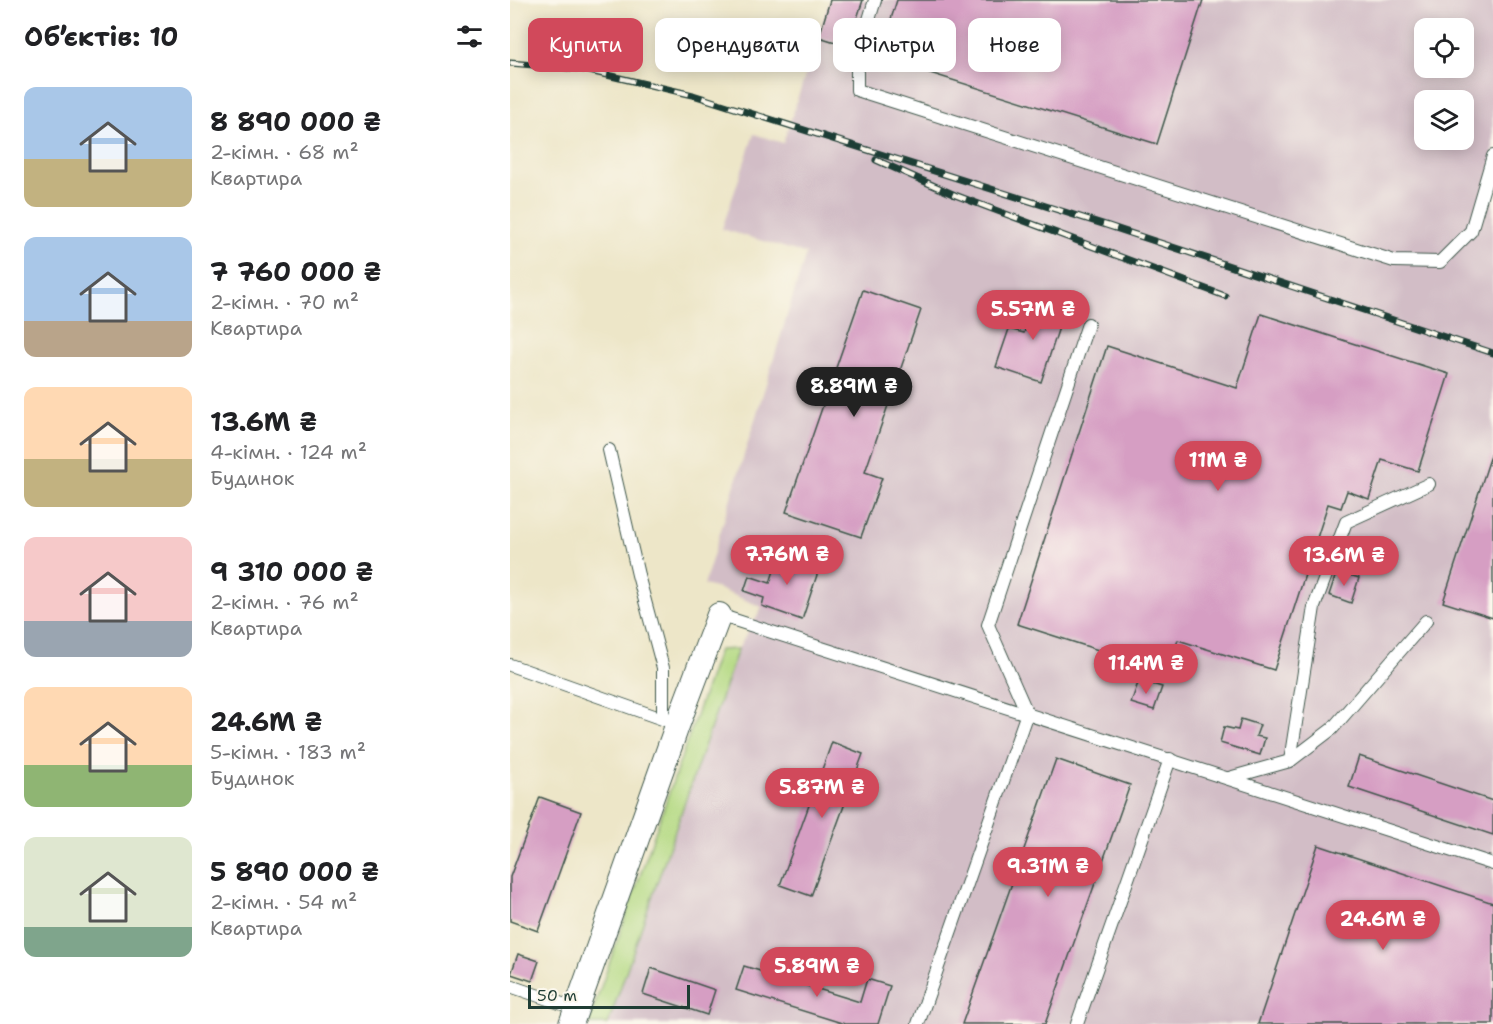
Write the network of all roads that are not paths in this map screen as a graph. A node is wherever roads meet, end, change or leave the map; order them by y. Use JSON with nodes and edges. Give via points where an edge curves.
{"nodes":[{"id":1,"x":875,"y":0,"type":"edge"},
{"id":2,"x":1493,"y":156,"type":"edge"},
{"id":3,"x":1088,"y":324,"type":"dead end"},
{"id":4,"x":609,"y":450,"type":"dead end"},
{"id":5,"x":1429,"y":484,"type":"dead end"},
{"id":6,"x":719,"y":615,"type":"joint"},
{"id":7,"x":1426,"y":621,"type":"dead end"},
{"id":8,"x":510,"y":665,"type":"edge"},
{"id":9,"x":1027,"y":713,"type":"junction"},
{"id":10,"x":670,"y":722,"type":"junction"},
{"id":11,"x":1170,"y":759,"type":"junction"},
{"id":12,"x":1290,"y":761,"type":"junction"},
{"id":13,"x":1228,"y":778,"type":"junction"},
{"id":14,"x":1493,"y":864,"type":"edge"},
{"id":15,"x":510,"y":986,"type":"edge"},
{"id":16,"x":574,"y":1016,"type":"edge"},
{"id":17,"x":918,"y":1024,"type":"edge"},
{"id":18,"x":1077,"y":1024,"type":"edge"}],
"edges":[{"from":1,"to":2,"type":"lane","via":[[857,59],[856,90],[1394,261],[1440,262],[1471,231]]},
{"from":3,"to":9,"type":"lane","via":[[988,625]]},
{"from":4,"to":10,"type":"lane","via":[[663,668]]},
{"from":5,"to":12,"type":"lane","via":[[1346,522],[1314,607]]},
{"from":6,"to":9,"type":"lane"},
{"from":6,"to":10,"type":"street"},
{"from":7,"to":12,"type":"lane","via":[[1332,729]]},
{"from":8,"to":10,"type":"lane"},
{"from":9,"to":11,"type":"lane"},
{"from":9,"to":17,"type":"lane"},
{"from":10,"to":16,"type":"street"},
{"from":11,"to":13,"type":"lane"},
{"from":11,"to":18,"type":"lane"},
{"from":12,"to":13,"type":"lane"},
{"from":13,"to":14,"type":"lane"},
{"from":15,"to":16,"type":"lane"}]}
